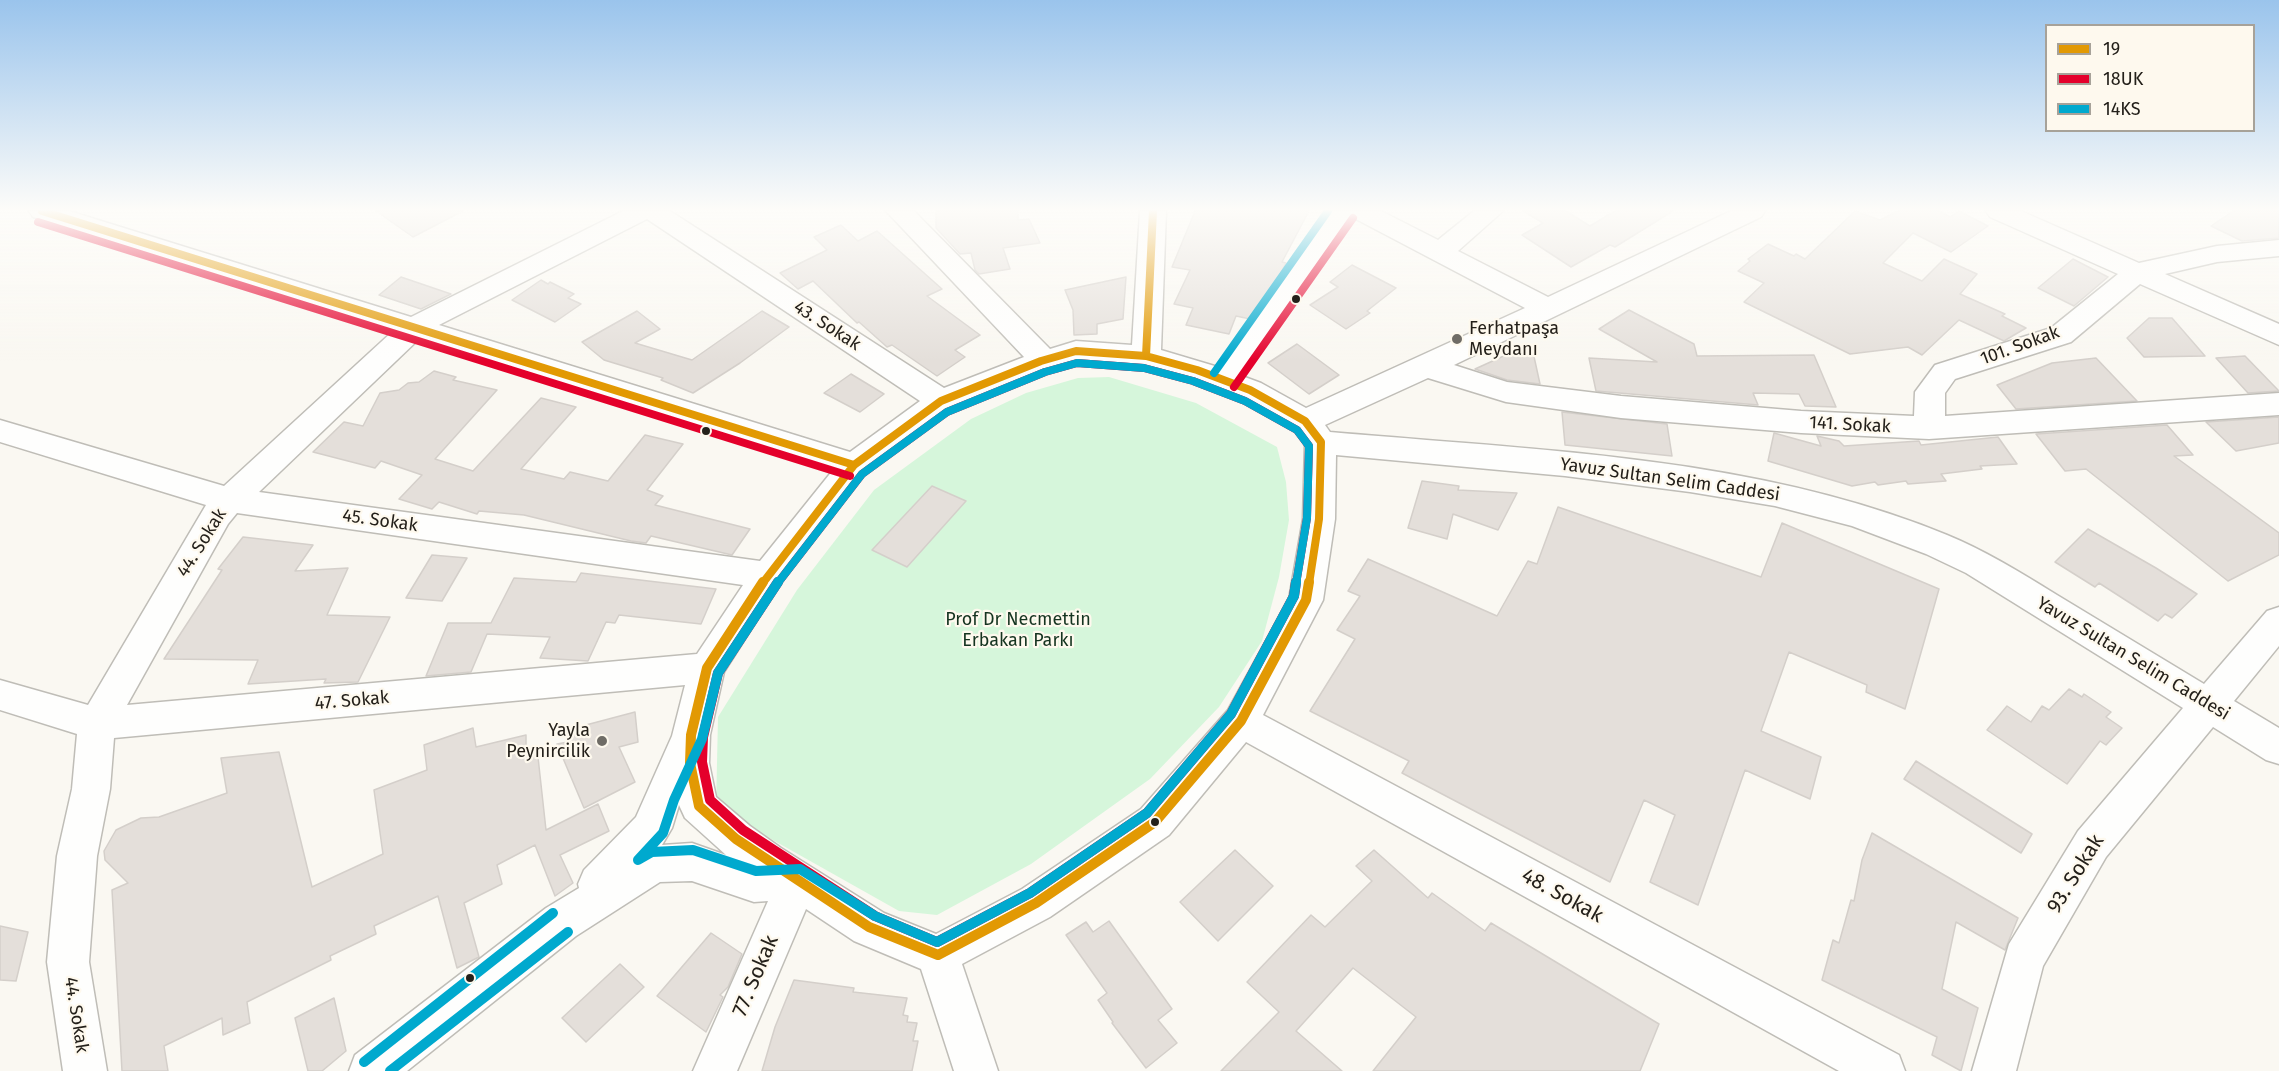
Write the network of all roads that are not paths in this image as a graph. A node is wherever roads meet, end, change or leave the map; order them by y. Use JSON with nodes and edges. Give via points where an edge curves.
{"nodes":[{"id":1,"x":204,"y":261,"type":"edge"},
{"id":2,"x":544,"y":261,"type":"edge"},
{"id":3,"x":728,"y":261,"type":"edge"},
{"id":4,"x":948,"y":261,"type":"edge"},
{"id":5,"x":1151,"y":261,"type":"edge"},
{"id":6,"x":1308,"y":261,"type":"edge"},
{"id":7,"x":1457,"y":261,"type":"edge"},
{"id":8,"x":1648,"y":261,"type":"edge"},
{"id":9,"x":2112,"y":261,"type":"edge"},
{"id":10,"x":2186,"y":261,"type":"edge"},
{"id":11,"x":2137,"y":272,"type":"junction"},
{"id":12,"x":1548,"y":309,"type":"junction"},
{"id":13,"x":415,"y":326,"type":"junction"},
{"id":14,"x":2279,"y":335,"type":"edge"},
{"id":15,"x":1146,"y":356,"type":"junction"},
{"id":16,"x":1044,"y":360,"type":"junction"},
{"id":17,"x":1426,"y":367,"type":"junction"},
{"id":18,"x":1224,"y":380,"type":"junction"},
{"id":19,"x":941,"y":401,"type":"junction"},
{"id":20,"x":2279,"y":404,"type":"edge"},
{"id":21,"x":1929,"y":428,"type":"junction"},
{"id":22,"x":0,"y":431,"type":"edge"},
{"id":23,"x":1313,"y":431,"type":"junction"},
{"id":24,"x":854,"y":465,"type":"junction"},
{"id":25,"x":230,"y":500,"type":"junction"},
{"id":26,"x":768,"y":575,"type":"junction"},
{"id":27,"x":2279,"y":621,"type":"edge"},
{"id":28,"x":707,"y":668,"type":"junction"},
{"id":29,"x":0,"y":694,"type":"edge"},
{"id":30,"x":2208,"y":704,"type":"junction"},
{"id":31,"x":1241,"y":720,"type":"junction"},
{"id":32,"x":97,"y":724,"type":"junction"},
{"id":33,"x":691,"y":735,"type":"junction"},
{"id":34,"x":2279,"y":748,"type":"edge"},
{"id":35,"x":797,"y":881,"type":"junction"},
{"id":36,"x":561,"y":922,"type":"junction"},
{"id":37,"x":938,"y":955,"type":"junction"},
{"id":38,"x":84,"y":1071,"type":"edge"},
{"id":39,"x":371,"y":1071,"type":"edge"},
{"id":40,"x":715,"y":1071,"type":"edge"},
{"id":41,"x":976,"y":1071,"type":"edge"},
{"id":42,"x":1883,"y":1071,"type":"edge"},
{"id":43,"x":1994,"y":1071,"type":"edge"}],
"edges":[{"from":1,"to":13,"type":"street"},
{"from":2,"to":13,"type":"street","name":"44. Sokak"},
{"from":3,"to":19,"type":"street","name":"43. Sokak"},
{"from":4,"to":16,"type":"street"},
{"from":5,"to":15,"type":"street"},
{"from":6,"to":18,"type":"street"},
{"from":7,"to":12,"type":"street"},
{"from":8,"to":12,"type":"street"},
{"from":9,"to":11,"type":"street"},
{"from":10,"to":11,"type":"street","name":"101. Sokak"},
{"from":11,"to":14,"type":"street"},
{"from":11,"to":21,"type":"street","name":"101. Sokak","via":[[2061,335],[1945,372],[1930,392]]},
{"from":12,"to":17,"type":"street"},
{"from":13,"to":24,"type":"street"},
{"from":13,"to":25,"type":"street","name":"44. Sokak"},
{"from":15,"to":16,"type":"street","via":[[1076,351]]},
{"from":15,"to":18,"type":"street"},
{"from":16,"to":19,"type":"street"},
{"from":17,"to":21,"type":"street","name":"141. Sokak","via":[[1506,392],[1621,407]]},
{"from":17,"to":23,"type":"street"},
{"from":18,"to":23,"type":"street","via":[[1250,390]]},
{"from":19,"to":24,"type":"street"},
{"from":20,"to":21,"type":"street","name":"141. Sokak"},
{"from":22,"to":25,"type":"street","name":"45. Sokak"},
{"from":23,"to":30,"type":"street","name":"Yavuz Sultan Selim Caddesi","via":[[1743,486],[1842,509],[1935,541]]},
{"from":23,"to":31,"type":"street","via":[[1319,519],[1306,600]]},
{"from":24,"to":26,"type":"street"},
{"from":25,"to":26,"type":"street","name":"45. Sokak"},
{"from":25,"to":32,"type":"street","name":"44. Sokak","via":[[216,515]]},
{"from":26,"to":28,"type":"street"},
{"from":27,"to":30,"type":"street","name":"93. Sokak"},
{"from":28,"to":32,"type":"street","name":"47. Sokak"},
{"from":28,"to":33,"type":"street"},
{"from":29,"to":32,"type":"street","name":"47. Sokak"},
{"from":30,"to":34,"type":"street","name":"Yavuz Sultan Selim Caddesi"},
{"from":30,"to":43,"type":"street","name":"93. Sokak","via":[[2092,844],[2024,959]]},
{"from":31,"to":37,"type":"street","via":[[1155,822],[1036,903]]},
{"from":31,"to":42,"type":"street","name":"48. Sokak"},
{"from":32,"to":38,"type":"street","name":"44. Sokak","via":[[68,962]]},
{"from":33,"to":35,"type":"street","via":[[690,763],[699,806],[736,839]]},
{"from":33,"to":36,"type":"street","via":[[652,828]]},
{"from":35,"to":36,"type":"street","via":[[754,884],[692,862],[654,864]]},
{"from":35,"to":37,"type":"street","via":[[869,927]]},
{"from":35,"to":40,"type":"street","name":"77. Sokak"},
{"from":36,"to":39,"type":"street"},
{"from":37,"to":41,"type":"street"}]}
